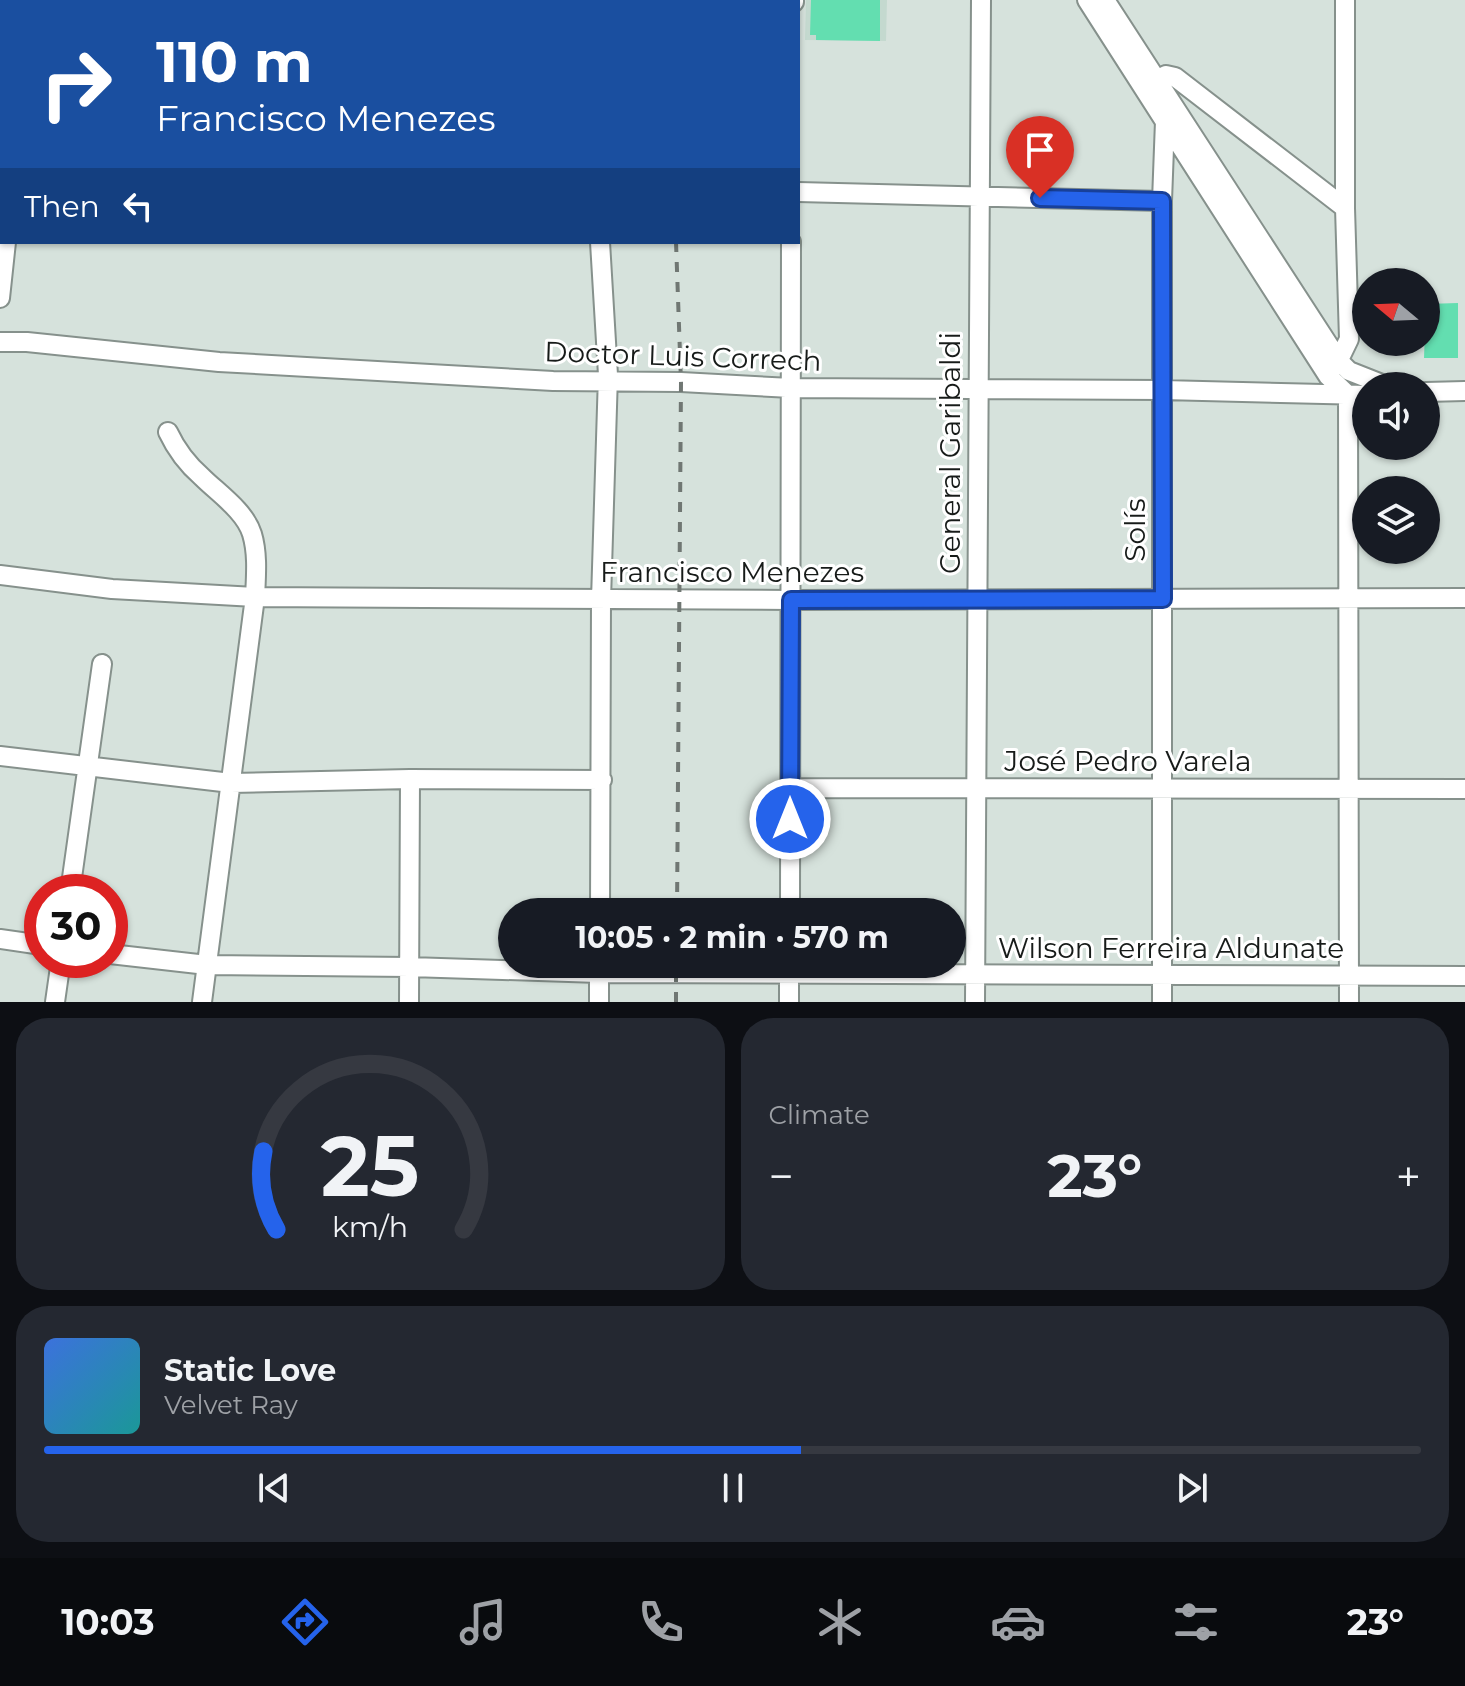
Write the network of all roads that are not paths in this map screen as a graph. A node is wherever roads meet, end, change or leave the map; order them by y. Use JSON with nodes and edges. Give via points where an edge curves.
{"nodes":[{"id":1,"x":981,"y":0,"type":"edge"},
{"id":2,"x":1087,"y":0,"type":"edge"},
{"id":3,"x":1105,"y":0,"type":"edge"},
{"id":4,"x":1345,"y":0,"type":"edge"},
{"id":5,"x":1150,"y":84,"type":"junction"},
{"id":6,"x":1170,"y":116,"type":"junction"},
{"id":7,"x":800,"y":192,"type":"edge"},
{"id":8,"x":979,"y":197,"type":"junction"},
{"id":9,"x":1162,"y":201,"type":"junction"},
{"id":10,"x":1345,"y":208,"type":"junction"},
{"id":11,"x":6,"y":244,"type":"edge"},
{"id":12,"x":600,"y":244,"type":"edge"},
{"id":13,"x":791,"y":244,"type":"edge"},
{"id":14,"x":0,"y":298,"type":"edge"},
{"id":15,"x":0,"y":342,"type":"edge"},
{"id":16,"x":1339,"y":361,"type":"junction"},
{"id":17,"x":1328,"y":376,"type":"junction"},
{"id":18,"x":1352,"y":376,"type":"edge"},
{"id":19,"x":608,"y":381,"type":"junction"},
{"id":20,"x":1352,"y":386,"type":"edge"},
{"id":21,"x":791,"y":388,"type":"junction"},
{"id":22,"x":977,"y":389,"type":"junction"},
{"id":23,"x":1163,"y":390,"type":"junction"},
{"id":24,"x":1352,"y":390,"type":"edge"},
{"id":25,"x":1465,"y":391,"type":"edge"},
{"id":26,"x":1440,"y":392,"type":"edge"},
{"id":27,"x":168,"y":432,"type":"dead end"},
{"id":28,"x":1356,"y":460,"type":"edge"},
{"id":29,"x":0,"y":575,"type":"edge"},
{"id":30,"x":255,"y":597,"type":"junction"},
{"id":31,"x":1465,"y":598,"type":"edge"},
{"id":32,"x":1163,"y":599,"type":"junction"},
{"id":33,"x":1348,"y":599,"type":"junction"},
{"id":34,"x":601,"y":600,"type":"junction"},
{"id":35,"x":791,"y":600,"type":"junction"},
{"id":36,"x":977,"y":600,"type":"junction"},
{"id":37,"x":102,"y":664,"type":"dead end"},
{"id":38,"x":0,"y":756,"type":"edge"},
{"id":39,"x":86,"y":767,"type":"junction"},
{"id":40,"x":410,"y":779,"type":"junction"},
{"id":41,"x":602,"y":780,"type":"junction"},
{"id":42,"x":231,"y":783,"type":"junction"},
{"id":43,"x":1162,"y":787,"type":"junction"},
{"id":44,"x":790,"y":788,"type":"junction"},
{"id":45,"x":977,"y":789,"type":"junction"},
{"id":46,"x":1348,"y":789,"type":"junction"},
{"id":47,"x":1465,"y":789,"type":"edge"},
{"id":48,"x":72,"y":874,"type":"edge"},
{"id":49,"x":600,"y":898,"type":"edge"},
{"id":50,"x":790,"y":898,"type":"edge"},
{"id":51,"x":0,"y":939,"type":"edge"},
{"id":52,"x":24,"y":942,"type":"edge"},
{"id":53,"x":128,"y":956,"type":"edge"},
{"id":54,"x":207,"y":965,"type":"junction"},
{"id":55,"x":410,"y":967,"type":"junction"},
{"id":56,"x":498,"y":968,"type":"edge"},
{"id":57,"x":1162,"y":975,"type":"junction"},
{"id":58,"x":966,"y":976,"type":"edge"},
{"id":59,"x":975,"y":976,"type":"junction"},
{"id":60,"x":1349,"y":976,"type":"junction"},
{"id":61,"x":1465,"y":976,"type":"edge"},
{"id":62,"x":58,"y":978,"type":"edge"},
{"id":63,"x":599,"y":978,"type":"edge"},
{"id":64,"x":789,"y":978,"type":"edge"},
{"id":65,"x":55,"y":1002,"type":"edge"},
{"id":66,"x":202,"y":1002,"type":"edge"},
{"id":67,"x":409,"y":1002,"type":"edge"},
{"id":68,"x":599,"y":1002,"type":"edge"},
{"id":69,"x":789,"y":1002,"type":"edge"},
{"id":70,"x":975,"y":1002,"type":"edge"},
{"id":71,"x":1162,"y":1002,"type":"edge"},
{"id":72,"x":1349,"y":1002,"type":"edge"}],
"edges":[{"from":1,"to":8,"type":"street","name":"General Garibaldi"},
{"from":2,"to":5,"type":"street"},
{"from":3,"to":5,"type":"street"},
{"from":4,"to":10,"type":"street"},
{"from":5,"to":6,"type":"street"},
{"from":5,"to":10,"type":"street","via":[[1166,75],[1175,77]]},
{"from":6,"to":9,"type":"street","name":"Solís"},
{"from":6,"to":16,"type":"street"},
{"from":6,"to":17,"type":"street"},
{"from":7,"to":8,"type":"street"},
{"from":8,"to":9,"type":"street"},
{"from":8,"to":22,"type":"street","name":"General Garibaldi"},
{"from":9,"to":23,"type":"street","name":"Solís"},
{"from":10,"to":16,"type":"street","via":[[1349,339]]},
{"from":11,"to":14,"type":"street"},
{"from":12,"to":19,"type":"street"},
{"from":13,"to":21,"type":"street"},
{"from":15,"to":19,"type":"street","name":"Doctor Luis Correch","via":[[266,365]]},
{"from":16,"to":17,"type":"street"},
{"from":16,"to":18,"type":"street"},
{"from":17,"to":20,"type":"street"},
{"from":19,"to":21,"type":"street","name":"Doctor Luis Correch"},
{"from":19,"to":34,"type":"street"},
{"from":21,"to":22,"type":"street","name":"Doctor Luis Correch"},
{"from":21,"to":35,"type":"street"},
{"from":22,"to":23,"type":"street","name":"Doctor Luis Correch"},
{"from":22,"to":36,"type":"street","name":"General Garibaldi"},
{"from":23,"to":24,"type":"street","name":"Doctor Luis Correch"},
{"from":23,"to":32,"type":"street","name":"Solís"},
{"from":25,"to":26,"type":"street"},
{"from":27,"to":30,"type":"street","via":[[176,449],[229,501],[251,531]]},
{"from":28,"to":33,"type":"street"},
{"from":29,"to":30,"type":"street","name":"Francisco Menezes","via":[[112,589]]},
{"from":30,"to":34,"type":"street","name":"Francisco Menezes"},
{"from":30,"to":42,"type":"street"},
{"from":31,"to":33,"type":"street","name":"Francisco Menezes"},
{"from":32,"to":33,"type":"street","name":"Francisco Menezes"},
{"from":32,"to":36,"type":"street","name":"Francisco Menezes"},
{"from":32,"to":43,"type":"street","name":"Solís"},
{"from":33,"to":46,"type":"street"},
{"from":34,"to":35,"type":"street","name":"Francisco Menezes"},
{"from":34,"to":41,"type":"street"},
{"from":35,"to":36,"type":"street","name":"Francisco Menezes"},
{"from":35,"to":44,"type":"street"},
{"from":36,"to":45,"type":"street","name":"General Garibaldi"},
{"from":37,"to":39,"type":"street"},
{"from":38,"to":39,"type":"street"},
{"from":39,"to":42,"type":"street"},
{"from":39,"to":48,"type":"street"},
{"from":40,"to":41,"type":"street"},
{"from":40,"to":42,"type":"street"},
{"from":40,"to":55,"type":"street"},
{"from":41,"to":49,"type":"street"},
{"from":42,"to":54,"type":"street"},
{"from":43,"to":45,"type":"street","name":"José Pedro Varela"},
{"from":43,"to":46,"type":"street","name":"José Pedro Varela"},
{"from":43,"to":57,"type":"street","name":"Solís"},
{"from":44,"to":45,"type":"street","name":"José Pedro Varela"},
{"from":44,"to":50,"type":"street"},
{"from":45,"to":59,"type":"street","name":"General Garibaldi"},
{"from":46,"to":47,"type":"street","name":"José Pedro Varela"},
{"from":46,"to":60,"type":"street"},
{"from":51,"to":52,"type":"street"},
{"from":53,"to":54,"type":"street","name":"Wilson Ferreira Aldunate"},
{"from":54,"to":55,"type":"street","name":"Wilson Ferreira Aldunate"},
{"from":54,"to":66,"type":"street"},
{"from":55,"to":56,"type":"street","name":"Wilson Ferreira Aldunate"},
{"from":55,"to":67,"type":"street"},
{"from":57,"to":59,"type":"street","name":"Wilson Ferreira Aldunate"},
{"from":57,"to":60,"type":"street","name":"Wilson Ferreira Aldunate"},
{"from":57,"to":71,"type":"street","name":"Solís"},
{"from":58,"to":59,"type":"street","name":"Wilson Ferreira Aldunate"},
{"from":59,"to":70,"type":"street","name":"General Garibaldi"},
{"from":60,"to":61,"type":"street","name":"Wilson Ferreira Aldunate"},
{"from":60,"to":72,"type":"street"},
{"from":62,"to":65,"type":"street"},
{"from":63,"to":68,"type":"street"},
{"from":64,"to":69,"type":"street"}]}
